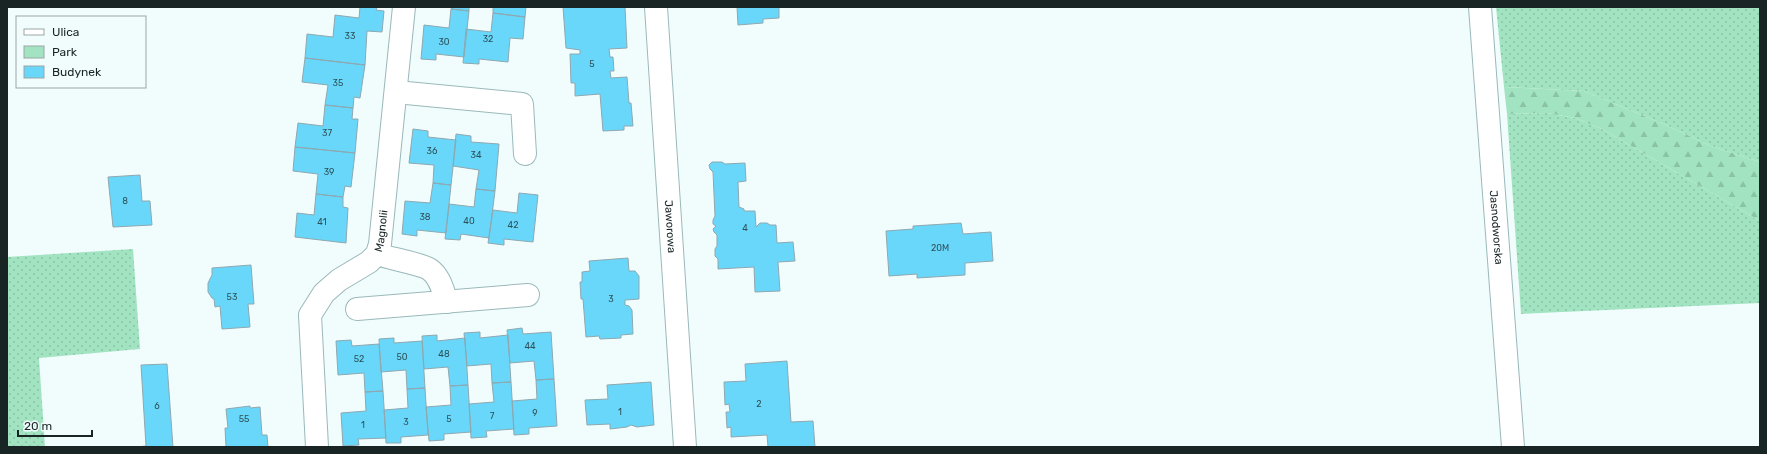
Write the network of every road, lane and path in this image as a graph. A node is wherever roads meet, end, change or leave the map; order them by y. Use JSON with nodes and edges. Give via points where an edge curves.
{"nodes":[{"id":1,"x":404,"y":7,"type":"edge"},
{"id":2,"x":656,"y":7,"type":"edge"},
{"id":3,"x":1480,"y":7,"type":"edge"},
{"id":4,"x":396,"y":92,"type":"junction"},
{"id":5,"x":525,"y":154,"type":"dead end"},
{"id":6,"x":377,"y":254,"type":"junction"},
{"id":7,"x":528,"y":295,"type":"dead end"},
{"id":8,"x":447,"y":302,"type":"junction"},
{"id":9,"x":357,"y":309,"type":"dead end"},
{"id":10,"x":317,"y":447,"type":"edge"},
{"id":11,"x":685,"y":447,"type":"edge"},
{"id":12,"x":1513,"y":447,"type":"edge"}],
"edges":[{"from":1,"to":4,"type":"street","name":"Magnolii"},
{"from":2,"to":11,"type":"street","name":"Jaworowa"},
{"from":3,"to":12,"type":"street","name":"Jasnodworska"},
{"from":4,"to":5,"type":"street","via":[[522,104]]},
{"from":4,"to":6,"type":"street","name":"Magnolii","via":[[382,236]]},
{"from":6,"to":8,"type":"street","via":[[428,269],[441,285]]},
{"from":6,"to":10,"type":"street","name":"Magnolii","via":[[324,293],[310,315]]},
{"from":7,"to":8,"type":"street"},
{"from":8,"to":9,"type":"street"}]}
